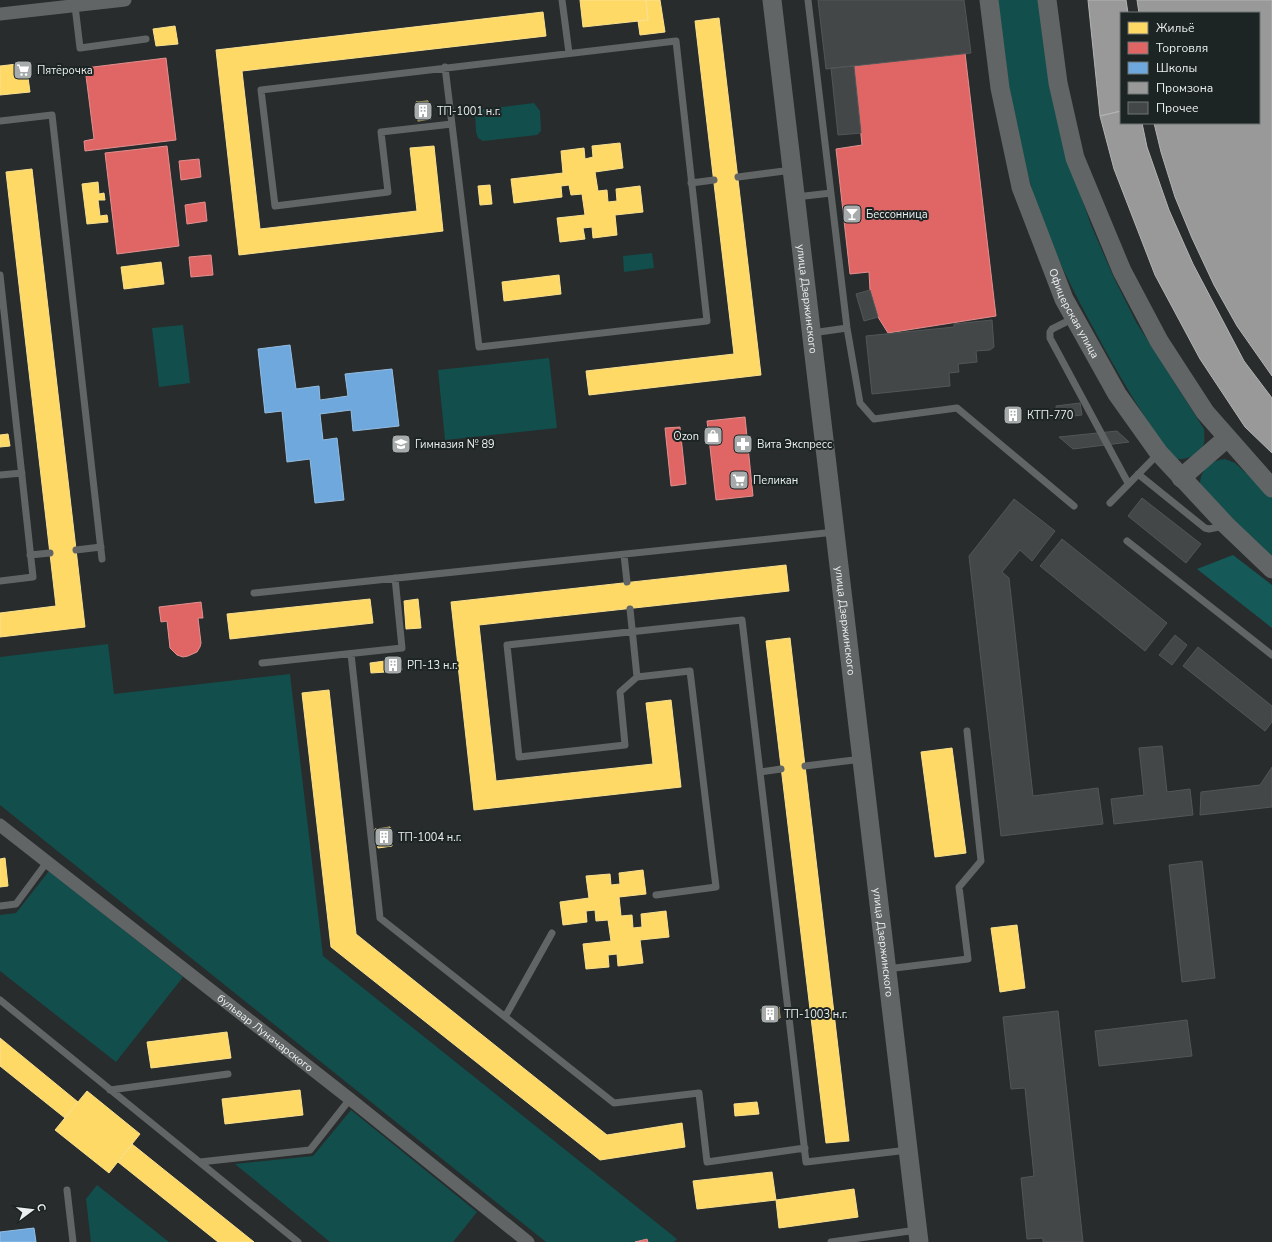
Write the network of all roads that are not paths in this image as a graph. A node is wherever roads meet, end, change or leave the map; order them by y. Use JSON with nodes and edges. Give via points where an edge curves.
{"nodes":[{"id":1,"x":125,"y":0,"type":"edge"},
{"id":2,"x":562,"y":0,"type":"edge"},
{"id":3,"x":772,"y":0,"type":"edge"},
{"id":4,"x":808,"y":0,"type":"edge"},
{"id":5,"x":989,"y":0,"type":"edge"},
{"id":6,"x":1047,"y":0,"type":"edge"},
{"id":7,"x":75,"y":6,"type":"junction"},
{"id":8,"x":0,"y":14,"type":"edge"},
{"id":9,"x":146,"y":39,"type":"dead end"},
{"id":10,"x":569,"y":53,"type":"junction"},
{"id":11,"x":445,"y":67,"type":"junction"},
{"id":12,"x":0,"y":121,"type":"edge"},
{"id":13,"x":452,"y":124,"type":"junction"},
{"id":14,"x":792,"y":170,"type":"junction"},
{"id":15,"x":738,"y":177,"type":"dead end"},
{"id":16,"x":714,"y":180,"type":"dead end"},
{"id":17,"x":691,"y":183,"type":"junction"},
{"id":18,"x":831,"y":193,"type":"junction"},
{"id":19,"x":796,"y":197,"type":"junction"},
{"id":20,"x":0,"y":276,"type":"edge"},
{"id":21,"x":1075,"y":318,"type":"junction"},
{"id":22,"x":847,"y":328,"type":"junction"},
{"id":23,"x":812,"y":333,"type":"junction"},
{"id":24,"x":1227,"y":438,"type":"junction"},
{"id":25,"x":1159,"y":453,"type":"junction"},
{"id":26,"x":22,"y":473,"type":"junction"},
{"id":27,"x":1138,"y":474,"type":"junction"},
{"id":28,"x":0,"y":476,"type":"edge"},
{"id":29,"x":1181,"y":478,"type":"junction"},
{"id":30,"x":1128,"y":483,"type":"junction"},
{"id":31,"x":1272,"y":488,"type":"edge"},
{"id":32,"x":1110,"y":503,"type":"dead end"},
{"id":33,"x":1074,"y":506,"type":"dead end"},
{"id":34,"x":1226,"y":525,"type":"junction"},
{"id":35,"x":835,"y":532,"type":"junction"},
{"id":36,"x":1127,"y":541,"type":"dead end"},
{"id":37,"x":101,"y":547,"type":"junction"},
{"id":38,"x":76,"y":550,"type":"dead end"},
{"id":39,"x":50,"y":553,"type":"dead end"},
{"id":40,"x":30,"y":555,"type":"junction"},
{"id":41,"x":624,"y":555,"type":"junction"},
{"id":42,"x":102,"y":559,"type":"dead end"},
{"id":43,"x":1272,"y":569,"type":"edge"},
{"id":44,"x":395,"y":578,"type":"junction"},
{"id":45,"x":0,"y":582,"type":"edge"},
{"id":46,"x":627,"y":582,"type":"dead end"},
{"id":47,"x":254,"y":593,"type":"dead end"},
{"id":48,"x":630,"y":609,"type":"dead end"},
{"id":49,"x":632,"y":632,"type":"junction"},
{"id":50,"x":351,"y":654,"type":"junction"},
{"id":51,"x":1272,"y":655,"type":"edge"},
{"id":52,"x":262,"y":664,"type":"dead end"},
{"id":53,"x":637,"y":678,"type":"junction"},
{"id":54,"x":967,"y":731,"type":"dead end"},
{"id":55,"x":862,"y":759,"type":"junction"},
{"id":56,"x":805,"y":766,"type":"dead end"},
{"id":57,"x":781,"y":769,"type":"dead end"},
{"id":58,"x":760,"y":772,"type":"junction"},
{"id":59,"x":0,"y":825,"type":"edge"},
{"id":60,"x":47,"y":862,"type":"junction"},
{"id":61,"x":656,"y":895,"type":"dead end"},
{"id":62,"x":0,"y":906,"type":"edge"},
{"id":63,"x":552,"y":933,"type":"dead end"},
{"id":64,"x":887,"y":969,"type":"junction"},
{"id":65,"x":0,"y":1000,"type":"edge"},
{"id":66,"x":505,"y":1017,"type":"junction"},
{"id":67,"x":228,"y":1074,"type":"dead end"},
{"id":68,"x":110,"y":1090,"type":"junction"},
{"id":69,"x":350,"y":1099,"type":"junction"},
{"id":70,"x":805,"y":1148,"type":"junction"},
{"id":71,"x":908,"y":1150,"type":"junction"},
{"id":72,"x":200,"y":1162,"type":"junction"},
{"id":73,"x":67,"y":1190,"type":"dead end"},
{"id":74,"x":918,"y":1236,"type":"edge"},
{"id":75,"x":872,"y":1239,"type":"edge"},
{"id":76,"x":73,"y":1242,"type":"edge"},
{"id":77,"x":298,"y":1242,"type":"edge"},
{"id":78,"x":528,"y":1242,"type":"edge"},
{"id":79,"x":831,"y":1242,"type":"edge"}],
"edges":[{"from":1,"to":7,"type":"street"},
{"from":2,"to":10,"type":"lane"},
{"from":3,"to":14,"type":"main road","name":"улица Дзержинского"},
{"from":4,"to":18,"type":"lane"},
{"from":5,"to":21,"type":"main road","name":"Офицерская улица","via":[[1000,88],[1021,187],[1064,299]]},
{"from":6,"to":24,"type":"main road","via":[[1058,83],[1075,158],[1122,271],[1159,341],[1205,412]]},
{"from":7,"to":8,"type":"street"},
{"from":7,"to":9,"type":"lane","via":[[80,48]]},
{"from":10,"to":11,"type":"lane"},
{"from":10,"to":17,"type":"lane","via":[[676,41]]},
{"from":11,"to":13,"type":"lane"},
{"from":11,"to":13,"type":"lane","via":[[260,90],[275,206],[388,192],[381,132]]},
{"from":12,"to":37,"type":"lane","via":[[52,115]]},
{"from":13,"to":17,"type":"lane","via":[[479,347],[707,321]]},
{"from":14,"to":15,"type":"lane"},
{"from":14,"to":19,"type":"main road","name":"улица Дзержинского"},
{"from":16,"to":17,"type":"lane"},
{"from":18,"to":19,"type":"lane"},
{"from":18,"to":22,"type":"lane"},
{"from":19,"to":23,"type":"main road","name":"улица Дзержинского"},
{"from":20,"to":26,"type":"lane"},
{"from":21,"to":25,"type":"main road","name":"Офицерская улица","via":[[1117,394]]},
{"from":21,"to":30,"type":"lane","via":[[1052,329],[1050,338]]},
{"from":22,"to":23,"type":"lane"},
{"from":22,"to":33,"type":"lane","via":[[860,403],[874,419],[957,408]]},
{"from":23,"to":35,"type":"main road","name":"улица Дзержинского"},
{"from":24,"to":29,"type":"main road"},
{"from":24,"to":31,"type":"main road"},
{"from":25,"to":27,"type":"lane"},
{"from":25,"to":29,"type":"main road","name":"Офицерская улица"},
{"from":26,"to":28,"type":"lane"},
{"from":26,"to":40,"type":"lane"},
{"from":27,"to":30,"type":"lane"},
{"from":27,"to":34,"type":"lane","via":[[1205,528],[1217,529]]},
{"from":29,"to":34,"type":"main road","name":"Офицерская улица"},
{"from":30,"to":32,"type":"lane"},
{"from":34,"to":43,"type":"main road","name":"Офицерская улица"},
{"from":35,"to":41,"type":"lane"},
{"from":35,"to":55,"type":"main road","name":"улица Дзержинского"},
{"from":36,"to":51,"type":"lane"},
{"from":37,"to":38,"type":"lane"},
{"from":37,"to":42,"type":"lane"},
{"from":39,"to":40,"type":"lane"},
{"from":40,"to":45,"type":"lane","via":[[33,577]]},
{"from":41,"to":44,"type":"lane"},
{"from":41,"to":46,"type":"lane"},
{"from":44,"to":47,"type":"lane"},
{"from":44,"to":50,"type":"lane","via":[[402,648]]},
{"from":48,"to":49,"type":"lane"},
{"from":49,"to":53,"type":"lane"},
{"from":49,"to":53,"type":"lane","via":[[507,645],[519,757],[625,745],[620,692]]},
{"from":49,"to":58,"type":"lane","via":[[742,620]]},
{"from":50,"to":52,"type":"lane"},
{"from":50,"to":66,"type":"lane","via":[[380,918]]},
{"from":53,"to":61,"type":"lane","via":[[690,671],[716,887]]},
{"from":54,"to":64,"type":"lane","via":[[981,861],[960,887],[968,959]]},
{"from":55,"to":56,"type":"lane"},
{"from":55,"to":64,"type":"main road","name":"улица Дзержинского"},
{"from":57,"to":58,"type":"lane"},
{"from":58,"to":70,"type":"lane"},
{"from":59,"to":60,"type":"street","name":"бульвар Луначарского"},
{"from":60,"to":62,"type":"lane","via":[[16,904]]},
{"from":60,"to":69,"type":"street","name":"бульвар Луначарского"},
{"from":63,"to":66,"type":"lane"},
{"from":64,"to":71,"type":"main road","name":"улица Дзержинского"},
{"from":65,"to":68,"type":"lane"},
{"from":66,"to":70,"type":"lane","via":[[614,1103],[698,1092],[707,1162]]},
{"from":67,"to":68,"type":"lane"},
{"from":68,"to":72,"type":"lane"},
{"from":69,"to":72,"type":"lane","via":[[310,1150]]},
{"from":69,"to":78,"type":"street","name":"бульвар Луначарского"},
{"from":70,"to":71,"type":"lane","via":[[806,1162]]},
{"from":71,"to":74,"type":"main road","name":"улица Дзержинского"},
{"from":72,"to":77,"type":"lane"},
{"from":73,"to":76,"type":"lane"},
{"from":74,"to":75,"type":"lane"},
{"from":75,"to":79,"type":"lane"}]}
